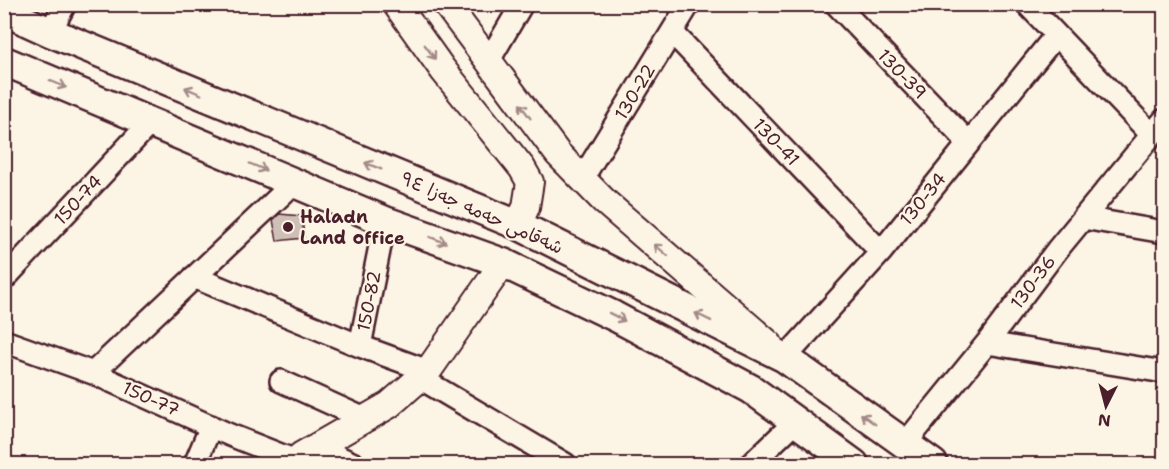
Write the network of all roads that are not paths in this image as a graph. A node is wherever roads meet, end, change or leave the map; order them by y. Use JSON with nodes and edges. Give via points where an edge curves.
{"nodes":[{"id":1,"x":65,"y":4,"type":"edge"},
{"id":2,"x":396,"y":4,"type":"edge"},
{"id":3,"x":446,"y":4,"type":"edge"},
{"id":4,"x":522,"y":4,"type":"edge"},
{"id":5,"x":689,"y":4,"type":"edge"},
{"id":6,"x":836,"y":4,"type":"edge"},
{"id":7,"x":1029,"y":5,"type":"edge"},
{"id":8,"x":4,"y":11,"type":"edge"},
{"id":9,"x":50,"y":32,"type":"junction"},
{"id":10,"x":672,"y":32,"type":"junction"},
{"id":11,"x":1056,"y":35,"type":"junction"},
{"id":12,"x":488,"y":62,"type":"junction"},
{"id":13,"x":8,"y":67,"type":"edge"},
{"id":14,"x":231,"y":108,"type":"junction"},
{"id":15,"x":151,"y":122,"type":"junction"},
{"id":16,"x":1158,"y":128,"type":"edge"},
{"id":17,"x":969,"y":143,"type":"junction"},
{"id":18,"x":212,"y":147,"type":"junction"},
{"id":19,"x":582,"y":179,"type":"junction"},
{"id":20,"x":295,"y":182,"type":"junction"},
{"id":21,"x":1083,"y":218,"type":"junction"},
{"id":22,"x":385,"y":221,"type":"junction"},
{"id":23,"x":518,"y":225,"type":"junction"},
{"id":24,"x":1164,"y":232,"type":"edge"},
{"id":25,"x":881,"y":252,"type":"junction"},
{"id":26,"x":503,"y":263,"type":"junction"},
{"id":27,"x":194,"y":277,"type":"junction"},
{"id":28,"x":4,"y":279,"type":"edge"},
{"id":29,"x":4,"y":341,"type":"edge"},
{"id":30,"x":987,"y":343,"type":"junction"},
{"id":31,"x":360,"y":346,"type":"junction"},
{"id":32,"x":785,"y":358,"type":"junction"},
{"id":33,"x":1164,"y":372,"type":"edge"},
{"id":34,"x":93,"y":373,"type":"junction"},
{"id":35,"x":424,"y":375,"type":"junction"},
{"id":36,"x":281,"y":381,"type":"dead end"},
{"id":37,"x":364,"y":419,"type":"junction"},
{"id":38,"x":795,"y":422,"type":"junction"},
{"id":39,"x":211,"y":426,"type":"junction"},
{"id":40,"x":904,"y":445,"type":"junction"},
{"id":41,"x":302,"y":458,"type":"edge"},
{"id":42,"x":195,"y":465,"type":"edge"},
{"id":43,"x":354,"y":465,"type":"edge"},
{"id":44,"x":565,"y":465,"type":"edge"},
{"id":45,"x":751,"y":465,"type":"edge"},
{"id":46,"x":854,"y":465,"type":"edge"},
{"id":47,"x":933,"y":465,"type":"edge"}],
"edges":[{"from":1,"to":9,"type":"street"},
{"from":2,"to":23,"type":"street","one_way":true,"via":[[530,182]]},
{"from":3,"to":12,"type":"street"},
{"from":4,"to":12,"type":"street"},
{"from":5,"to":10,"type":"street","name":"130-22"},
{"from":6,"to":17,"type":"street","name":"130-39"},
{"from":7,"to":11,"type":"street"},
{"from":8,"to":9,"type":"main road","name":"شەقامی حەمە جەزا ٩٤"},
{"from":14,"to":9,"type":"main road","name":"شەقامی حەمە جەزا ٩٤","one_way":true},
{"from":10,"to":19,"type":"street","name":"130-22"},
{"from":10,"to":25,"type":"street","name":"130-41"},
{"from":11,"to":16,"type":"street"},
{"from":11,"to":17,"type":"street","name":"130-34"},
{"from":19,"to":12,"type":"street","one_way":true,"via":[[558,154]]},
{"from":13,"to":15,"type":"main road","name":"شەقامی حەمە جەزا ٩٤","one_way":true},
{"from":14,"to":18,"type":"main road"},
{"from":23,"to":14,"type":"main road","name":"شەقامی حەمە جەزا ٩٤","one_way":true},
{"from":15,"to":18,"type":"main road","name":"شەقامی حەمە جەزا ٩٤"},
{"from":15,"to":28,"type":"street","name":"150-74"},
{"from":16,"to":21,"type":"street","name":"130-36"},
{"from":17,"to":25,"type":"street","name":"130-34"},
{"from":18,"to":20,"type":"main road","name":"شەقامی حەمە جەزا ٩٤","one_way":true},
{"from":32,"to":19,"type":"street","one_way":true},
{"from":20,"to":22,"type":"main road","name":"شەقامی حەمە جەزا ٩٤"},
{"from":20,"to":27,"type":"street"},
{"from":21,"to":24,"type":"street"},
{"from":21,"to":30,"type":"street","name":"130-36"},
{"from":22,"to":26,"type":"main road","name":"شەقامی حەمە جەزا ٩٤","one_way":true},
{"from":22,"to":31,"type":"street","name":"150-82"},
{"from":32,"to":23,"type":"main road","name":"شەقامی حەمە جەزا ٩٤","one_way":true},
{"from":25,"to":32,"type":"street","name":"130-34"},
{"from":26,"to":35,"type":"street"},
{"from":26,"to":38,"type":"main road","name":"شەقامی حەمە جەزا ٩٤","one_way":true,"via":[[740,383]]},
{"from":27,"to":31,"type":"street"},
{"from":27,"to":34,"type":"street"},
{"from":29,"to":34,"type":"street","name":"150-77"},
{"from":30,"to":33,"type":"street"},
{"from":30,"to":40,"type":"street","name":"130-36"},
{"from":31,"to":35,"type":"street","name":"150-82"},
{"from":40,"to":32,"type":"main road","name":"شەقامی حەمە جەزا ٩٤","one_way":true},
{"from":34,"to":39,"type":"street","name":"150-77"},
{"from":35,"to":37,"type":"street","via":[[389,405]]},
{"from":35,"to":44,"type":"street","name":"150-82"},
{"from":36,"to":37,"type":"street"},
{"from":37,"to":41,"type":"street"},
{"from":38,"to":45,"type":"street"},
{"from":38,"to":46,"type":"main road","name":"شەقامی حەمە جەزا ٩٤"},
{"from":39,"to":41,"type":"street","name":"150-77"},
{"from":39,"to":42,"type":"street"},
{"from":40,"to":47,"type":"main road","name":"شەقامی حەمە جەزا ٩٤"},
{"from":41,"to":43,"type":"street","name":"150-77"}]}
